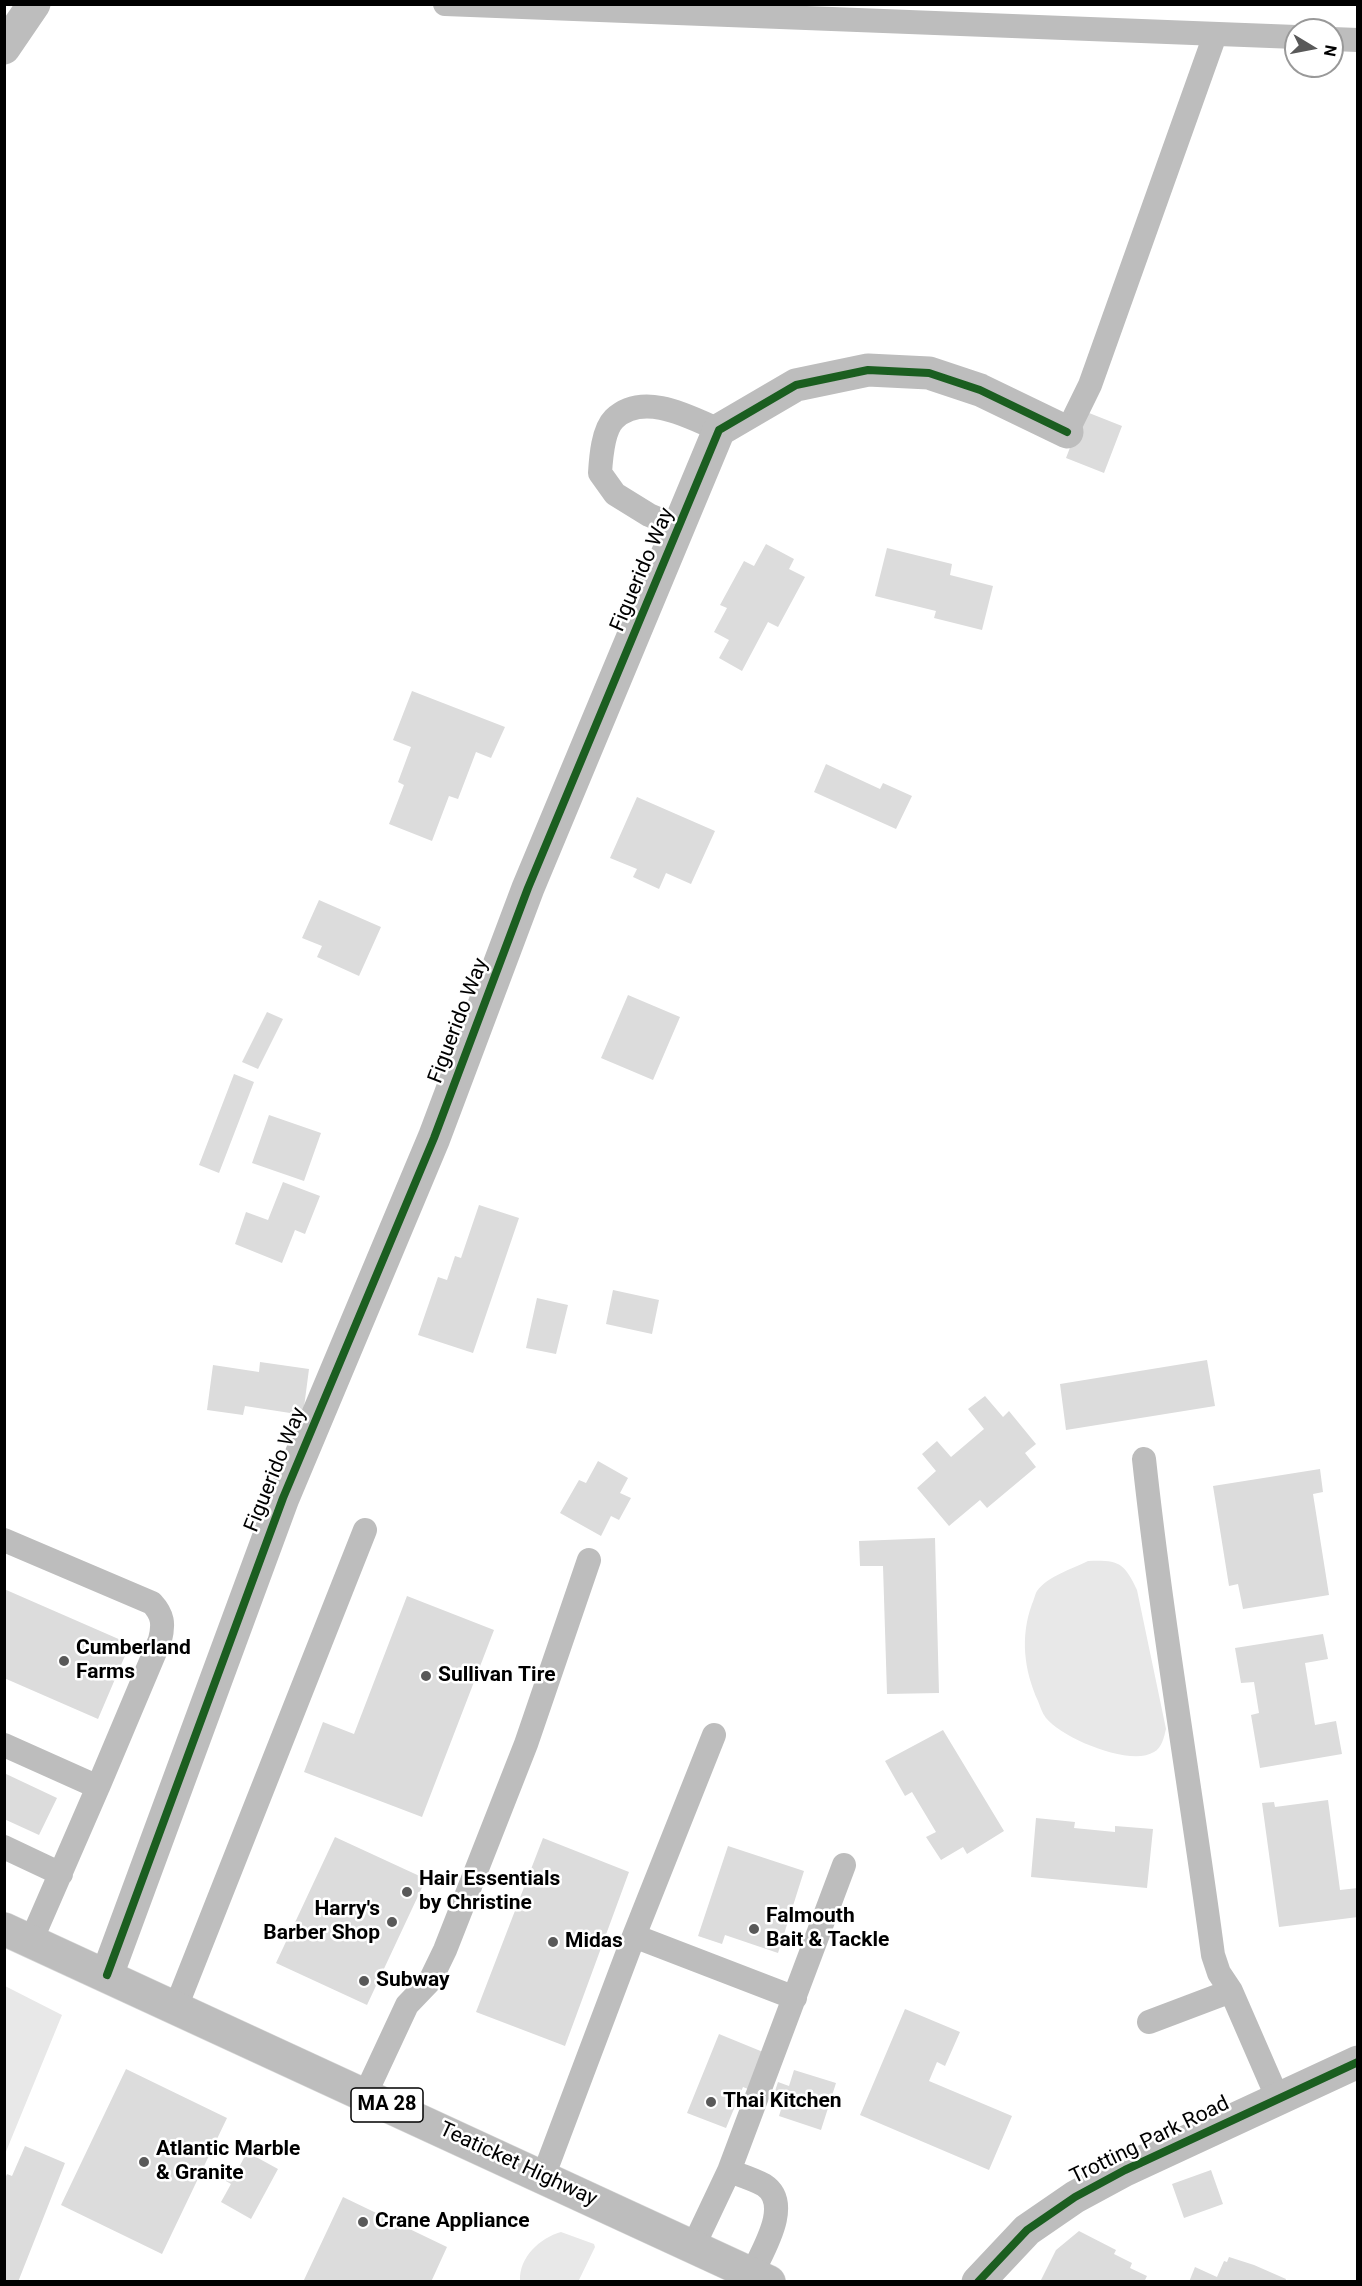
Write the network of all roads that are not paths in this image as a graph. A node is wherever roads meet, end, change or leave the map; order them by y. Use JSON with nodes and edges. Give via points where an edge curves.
{"nodes":[{"id":1,"x":34,"y":4,"type":"edge"},
{"id":2,"x":445,"y":4,"type":"edge"},
{"id":3,"x":1215,"y":34,"type":"junction"},
{"id":4,"x":1284,"y":37,"type":"edge"},
{"id":5,"x":4,"y":48,"type":"edge"},
{"id":6,"x":719,"y":430,"type":"junction"},
{"id":7,"x":1066,"y":432,"type":"joint"},
{"id":8,"x":680,"y":528,"type":"junction"},
{"id":9,"x":1144,"y":1460,"type":"dead end"},
{"id":10,"x":365,"y":1530,"type":"dead end"},
{"id":11,"x":4,"y":1540,"type":"edge"},
{"id":12,"x":589,"y":1560,"type":"dead end"},
{"id":13,"x":714,"y":1735,"type":"dead end"},
{"id":14,"x":4,"y":1745,"type":"edge"},
{"id":15,"x":98,"y":1787,"type":"junction"},
{"id":16,"x":4,"y":1847,"type":"edge"},
{"id":17,"x":844,"y":1865,"type":"dead end"},
{"id":18,"x":61,"y":1874,"type":"junction"},
{"id":19,"x":18,"y":1935,"type":"edge"},
{"id":20,"x":634,"y":1936,"type":"junction"},
{"id":21,"x":107,"y":1976,"type":"junction"},
{"id":22,"x":1231,"y":1991,"type":"junction"},
{"id":23,"x":795,"y":1998,"type":"junction"},
{"id":24,"x":176,"y":2007,"type":"junction"},
{"id":25,"x":1149,"y":2022,"type":"dead end"},
{"id":26,"x":1358,"y":2062,"type":"edge"},
{"id":27,"x":365,"y":2095,"type":"junction"},
{"id":28,"x":1278,"y":2098,"type":"junction"},
{"id":29,"x":729,"y":2171,"type":"junction"},
{"id":30,"x":543,"y":2177,"type":"junction"},
{"id":31,"x":693,"y":2247,"type":"junction"},
{"id":32,"x":760,"y":2278,"type":"edge"},
{"id":33,"x":978,"y":2282,"type":"edge"}],
"edges":[{"from":1,"to":5,"type":"street"},
{"from":2,"to":3,"type":"lane"},
{"from":3,"to":4,"type":"lane"},
{"from":3,"to":7,"type":"lane","via":[[1090,385]]},
{"from":6,"to":7,"type":"street","via":[[796,385],[868,370],[930,373],[980,390]]},
{"from":6,"to":8,"type":"street","name":"Figuerido Way"},
{"from":6,"to":8,"type":"lane","via":[[658,408],[635,407],[614,420],[602,446],[600,472],[615,494]]},
{"from":8,"to":21,"type":"street","name":"Figuerido Way","via":[[528,888],[434,1138],[283,1498]]},
{"from":9,"to":22,"type":"lane","via":[[1214,1955],[1219,1973]]},
{"from":10,"to":24,"type":"lane"},
{"from":11,"to":15,"type":"lane","via":[[152,1603],[160,1612],[160,1640]]},
{"from":12,"to":27,"type":"lane","via":[[526,1744],[446,1950],[430,1981],[407,2005]]},
{"from":13,"to":20,"type":"lane"},
{"from":14,"to":15,"type":"lane"},
{"from":15,"to":18,"type":"lane"},
{"from":16,"to":18,"type":"lane"},
{"from":17,"to":23,"type":"lane"},
{"from":18,"to":19,"type":"lane"},
{"from":19,"to":21,"type":"street","name":"Teaticket Highway","number":"MA 28"},
{"from":20,"to":23,"type":"lane"},
{"from":20,"to":30,"type":"lane"},
{"from":21,"to":24,"type":"street","name":"Teaticket Highway","number":"MA 28"},
{"from":22,"to":25,"type":"lane"},
{"from":22,"to":28,"type":"lane"},
{"from":23,"to":29,"type":"lane"},
{"from":24,"to":27,"type":"street","name":"Teaticket Highway","number":"MA 28"},
{"from":26,"to":28,"type":"street","name":"Trotting Park Road"},
{"from":27,"to":30,"type":"street","name":"Teaticket Highway","number":"MA 28"},
{"from":28,"to":33,"type":"street","name":"Trotting Park Road","via":[[1075,2197],[1027,2230]]},
{"from":29,"to":31,"type":"lane"},
{"from":29,"to":32,"type":"lane","via":[[764,2185],[773,2194],[776,2220]]},
{"from":30,"to":31,"type":"street","name":"Teaticket Highway","number":"MA 28"},
{"from":31,"to":32,"type":"street","name":"Teaticket Highway","number":"MA 28"}]}
